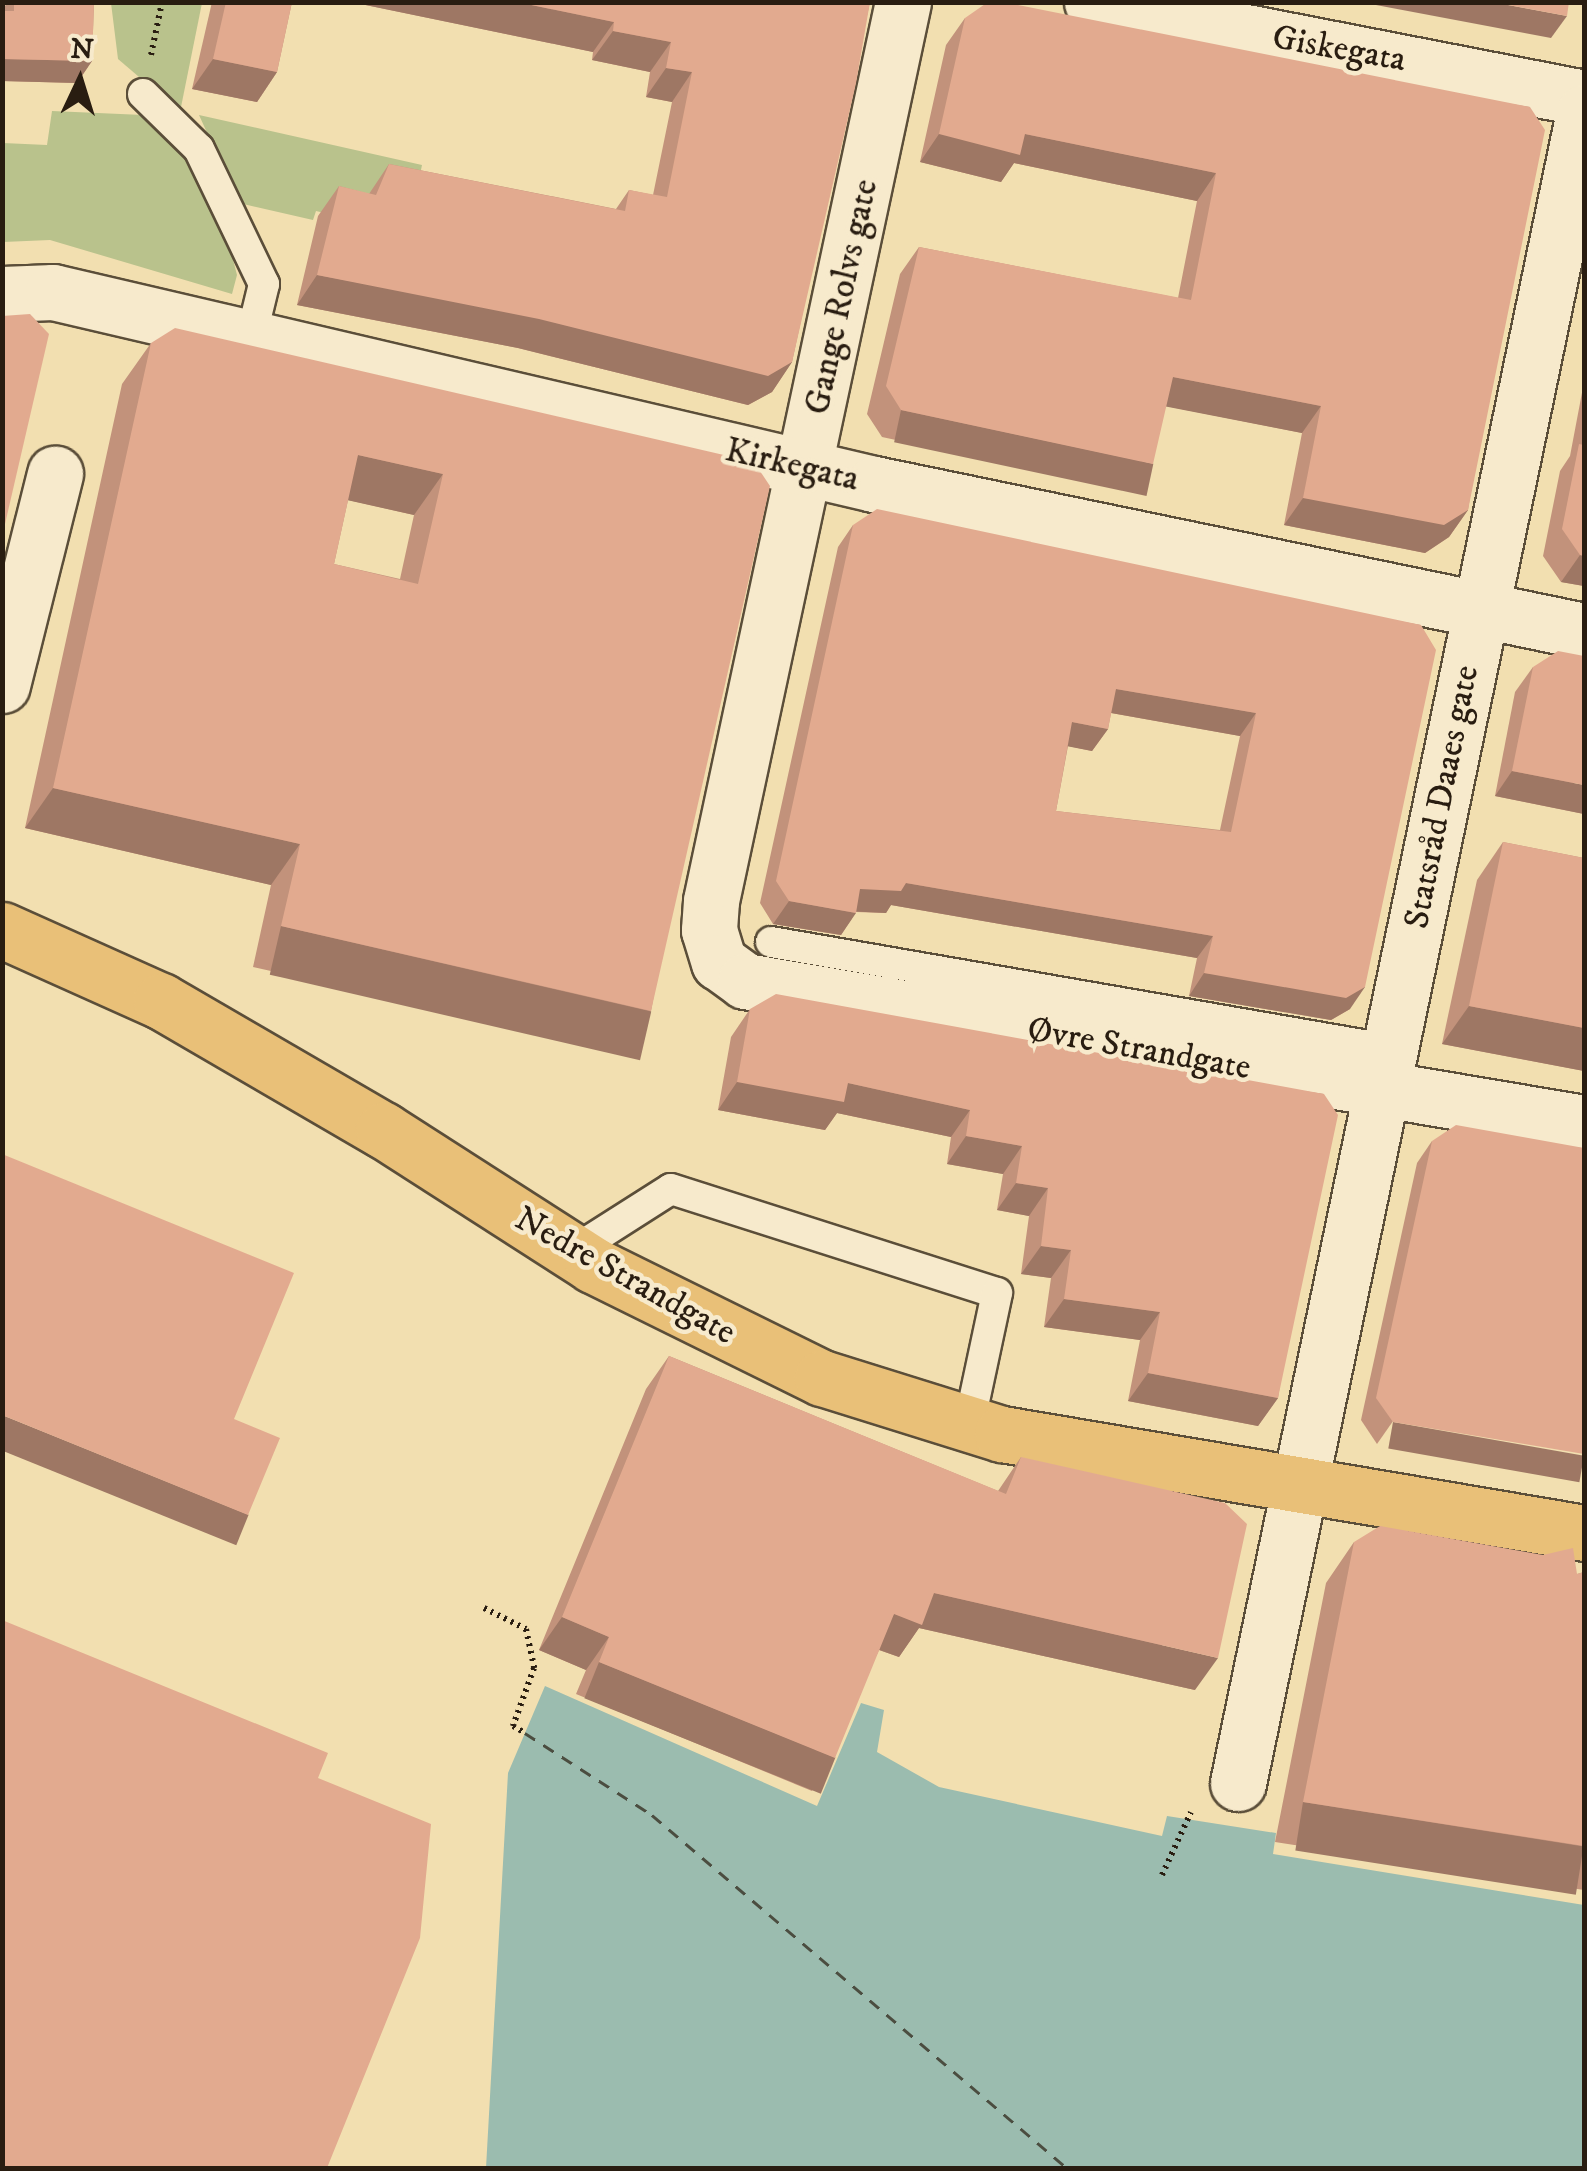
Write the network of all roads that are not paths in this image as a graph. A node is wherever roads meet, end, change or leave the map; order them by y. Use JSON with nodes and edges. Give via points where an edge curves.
{"nodes":[{"id":1,"x":903,"y":2,"type":"edge"},
{"id":2,"x":1092,"y":2,"type":"edge"},
{"id":3,"x":143,"y":94,"type":"dead end"},
{"id":4,"x":1584,"y":98,"type":"edge"},
{"id":5,"x":1584,"y":112,"type":"edge"},
{"id":6,"x":2,"y":294,"type":"edge"},
{"id":7,"x":250,"y":342,"type":"junction"},
{"id":8,"x":806,"y":468,"type":"junction"},
{"id":9,"x":54,"y":474,"type":"dead end"},
{"id":10,"x":1480,"y":610,"type":"junction"},
{"id":11,"x":1584,"y":631,"type":"edge"},
{"id":12,"x":2,"y":685,"type":"edge"},
{"id":13,"x":2,"y":930,"type":"edge"},
{"id":14,"x":771,"y":942,"type":"dead end"},
{"id":15,"x":711,"y":944,"type":"joint"},
{"id":16,"x":1387,"y":1070,"type":"junction"},
{"id":17,"x":1584,"y":1124,"type":"edge"},
{"id":18,"x":572,"y":1252,"type":"junction"},
{"id":19,"x":969,"y":1424,"type":"junction"},
{"id":20,"x":1301,"y":1483,"type":"junction"},
{"id":21,"x":1584,"y":1532,"type":"edge"},
{"id":22,"x":1238,"y":1783,"type":"dead end"}],
"edges":[{"from":1,"to":8,"type":"street","name":"Gange Rolvs gate"},
{"from":2,"to":4,"type":"street","name":"Giskegata"},
{"from":3,"to":7,"type":"lane","via":[[199,149],[264,284]]},
{"from":5,"to":10,"type":"street","name":"Statsråd Daaes gate"},
{"from":6,"to":7,"type":"street","name":"Kirkegata","via":[[53,292]]},
{"from":7,"to":8,"type":"street","name":"Kirkegata"},
{"from":8,"to":10,"type":"street","name":"Kirkegata"},
{"from":8,"to":15,"type":"street","name":"Gange Rolvs gate","via":[[711,901]]},
{"from":9,"to":12,"type":"street"},
{"from":10,"to":11,"type":"street","name":"Kirkegata"},
{"from":10,"to":16,"type":"street","name":"Statsråd Daaes gate"},
{"from":13,"to":18,"type":"highway","name":"Nedre Strandgate","via":[[111,975],[221,1034]]},
{"from":14,"to":16,"type":"lane"},
{"from":15,"to":16,"type":"street","name":"Øvre Strandgate","via":[[730,976],[744,980]]},
{"from":16,"to":17,"type":"street","name":"Øvre Strandgate"},
{"from":16,"to":20,"type":"street","name":"Statsråd Daaes gate"},
{"from":18,"to":19,"type":"highway","name":"Nedre Strandgate","via":[[822,1378]]},
{"from":18,"to":19,"type":"lane","via":[[670,1189],[997,1292]]},
{"from":19,"to":20,"type":"highway","name":"Nedre Strandgate"},
{"from":20,"to":21,"type":"highway","name":"Nedre Strandgate"},
{"from":20,"to":22,"type":"street"}]}
